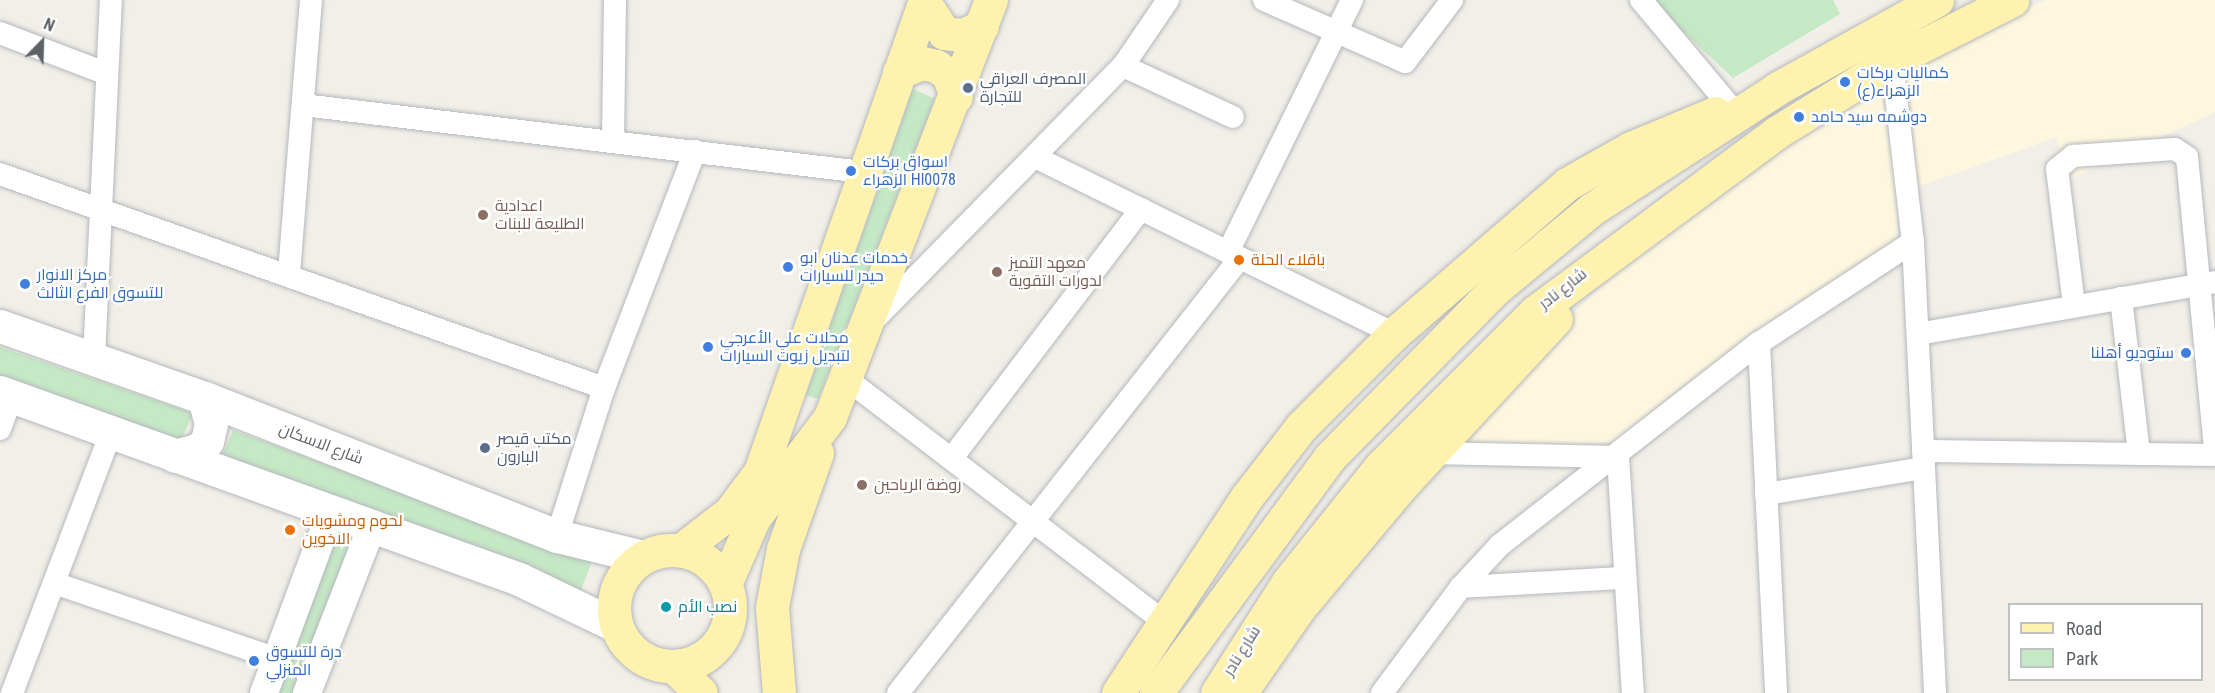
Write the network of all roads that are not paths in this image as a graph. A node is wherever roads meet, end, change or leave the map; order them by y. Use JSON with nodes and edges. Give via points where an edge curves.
{"nodes":[{"id":1,"x":111,"y":0,"type":"edge"},
{"id":2,"x":311,"y":0,"type":"edge"},
{"id":3,"x":615,"y":0,"type":"edge"},
{"id":4,"x":1168,"y":0,"type":"edge"},
{"id":5,"x":1264,"y":0,"type":"edge"},
{"id":6,"x":1352,"y":0,"type":"edge"},
{"id":7,"x":1452,"y":0,"type":"edge"},
{"id":8,"x":1641,"y":0,"type":"edge"},
{"id":9,"x":1937,"y":0,"type":"edge"},
{"id":10,"x":2012,"y":0,"type":"edge"},
{"id":11,"x":925,"y":1,"type":"edge"},
{"id":12,"x":986,"y":13,"type":"edge"},
{"id":13,"x":0,"y":33,"type":"edge"},
{"id":14,"x":1333,"y":34,"type":"junction"},
{"id":15,"x":1892,"y":61,"type":"junction"},
{"id":16,"x":1123,"y":66,"type":"junction"},
{"id":17,"x":899,"y":72,"type":"junction"},
{"id":18,"x":105,"y":73,"type":"junction"},
{"id":19,"x":956,"y":97,"type":"junction"},
{"id":20,"x":303,"y":105,"type":"junction"},
{"id":21,"x":1731,"y":116,"type":"junction"},
{"id":22,"x":1233,"y":117,"type":"dead end"},
{"id":23,"x":613,"y":141,"type":"junction"},
{"id":24,"x":695,"y":151,"type":"junction"},
{"id":25,"x":1037,"y":158,"type":"junction"},
{"id":26,"x":862,"y":172,"type":"junction"},
{"id":27,"x":0,"y":174,"type":"edge"},
{"id":28,"x":1141,"y":209,"type":"junction"},
{"id":29,"x":102,"y":212,"type":"junction"},
{"id":30,"x":1648,"y":227,"type":"junction"},
{"id":31,"x":1913,"y":242,"type":"junction"},
{"id":32,"x":1234,"y":255,"type":"junction"},
{"id":33,"x":289,"y":273,"type":"junction"},
{"id":34,"x":2207,"y":283,"type":"edge"},
{"id":35,"x":2121,"y":298,"type":"junction"},
{"id":36,"x":2074,"y":305,"type":"junction"},
{"id":37,"x":0,"y":326,"type":"edge"},
{"id":38,"x":864,"y":331,"type":"junction"},
{"id":39,"x":1394,"y":334,"type":"junction"},
{"id":40,"x":1918,"y":334,"type":"junction"},
{"id":41,"x":1759,"y":343,"type":"junction"},
{"id":42,"x":94,"y":358,"type":"junction"},
{"id":43,"x":844,"y":377,"type":"junction"},
{"id":44,"x":604,"y":388,"type":"junction"},
{"id":45,"x":6,"y":394,"type":"edge"},
{"id":46,"x":204,"y":398,"type":"junction"},
{"id":47,"x":830,"y":417,"type":"junction"},
{"id":48,"x":0,"y":429,"type":"edge"},
{"id":49,"x":111,"y":432,"type":"junction"},
{"id":50,"x":2215,"y":446,"type":"edge"},
{"id":51,"x":1431,"y":453,"type":"junction"},
{"id":52,"x":2139,"y":454,"type":"junction"},
{"id":53,"x":2215,"y":455,"type":"edge"},
{"id":54,"x":175,"y":456,"type":"junction"},
{"id":55,"x":1618,"y":457,"type":"junction"},
{"id":56,"x":952,"y":458,"type":"junction"},
{"id":57,"x":1923,"y":460,"type":"junction"},
{"id":58,"x":1766,"y":494,"type":"junction"},
{"id":59,"x":331,"y":512,"type":"junction"},
{"id":60,"x":1036,"y":522,"type":"junction"},
{"id":61,"x":372,"y":526,"type":"junction"},
{"id":62,"x":557,"y":536,"type":"junction"},
{"id":63,"x":783,"y":549,"type":"junction"},
{"id":64,"x":681,"y":550,"type":"junction"},
{"id":65,"x":643,"y":557,"type":"junction"},
{"id":66,"x":1624,"y":578,"type":"junction"},
{"id":67,"x":54,"y":583,"type":"junction"},
{"id":68,"x":726,"y":584,"type":"junction"},
{"id":69,"x":1461,"y":587,"type":"junction"},
{"id":70,"x":1163,"y":621,"type":"junction"},
{"id":71,"x":615,"y":625,"type":"junction"},
{"id":72,"x":277,"y":659,"type":"junction"},
{"id":73,"x":674,"y":667,"type":"junction"},
{"id":74,"x":12,"y":693,"type":"edge"},
{"id":75,"x":264,"y":693,"type":"edge"},
{"id":76,"x":307,"y":693,"type":"edge"},
{"id":77,"x":701,"y":693,"type":"edge"},
{"id":78,"x":757,"y":693,"type":"edge"},
{"id":79,"x":779,"y":693,"type":"edge"},
{"id":80,"x":898,"y":693,"type":"edge"},
{"id":81,"x":1118,"y":693,"type":"edge"},
{"id":82,"x":1156,"y":693,"type":"edge"},
{"id":83,"x":1194,"y":693,"type":"edge"},
{"id":84,"x":1217,"y":693,"type":"edge"},
{"id":85,"x":1240,"y":693,"type":"edge"},
{"id":86,"x":1382,"y":693,"type":"edge"},
{"id":87,"x":1633,"y":693,"type":"edge"},
{"id":88,"x":1776,"y":693,"type":"edge"},
{"id":89,"x":1935,"y":693,"type":"edge"}],
"edges":[{"from":1,"to":18,"type":"street"},
{"from":2,"to":20,"type":"street"},
{"from":3,"to":23,"type":"street"},
{"from":4,"to":16,"type":"street"},
{"from":5,"to":14,"type":"street"},
{"from":6,"to":14,"type":"street"},
{"from":7,"to":14,"type":"street","via":[[1404,62]]},
{"from":8,"to":21,"type":"street"},
{"from":9,"to":21,"type":"main road"},
{"from":10,"to":15,"type":"main road","name":"شارع نادر"},
{"from":11,"to":12,"type":"main road","via":[[944,33],[963,35]]},
{"from":11,"to":17,"type":"main road"},
{"from":12,"to":19,"type":"main road"},
{"from":13,"to":18,"type":"street"},
{"from":14,"to":32,"type":"street"},
{"from":15,"to":30,"type":"main road","name":"شارع نادر","via":[[1778,132]]},
{"from":15,"to":31,"type":"street"},
{"from":16,"to":22,"type":"street"},
{"from":16,"to":25,"type":"street"},
{"from":17,"to":19,"type":"main road","via":[[922,63],[936,66],[948,74]]},
{"from":17,"to":26,"type":"main road"},
{"from":18,"to":29,"type":"street"},
{"from":19,"to":38,"type":"main road"},
{"from":20,"to":23,"type":"street"},
{"from":20,"to":33,"type":"street"},
{"from":21,"to":39,"type":"main road","via":[[1630,148],[1567,184]]},
{"from":21,"to":82,"type":"main road","via":[[1592,208],[1440,340],[1329,458]]},
{"from":21,"to":83,"type":"main road","via":[[1656,189],[1550,273],[1412,405],[1299,535]]},
{"from":23,"to":24,"type":"street"},
{"from":24,"to":26,"type":"street"},
{"from":24,"to":44,"type":"street"},
{"from":25,"to":28,"type":"street"},
{"from":25,"to":38,"type":"street"},
{"from":26,"to":64,"type":"main road","via":[[760,472],[730,512]]},
{"from":27,"to":29,"type":"street"},
{"from":28,"to":32,"type":"street"},
{"from":28,"to":56,"type":"street"},
{"from":29,"to":33,"type":"street"},
{"from":29,"to":42,"type":"street"},
{"from":30,"to":51,"type":"main road","via":[[1584,286]]},
{"from":30,"to":84,"type":"main road","name":"شارع نادر","via":[[1489,354],[1410,433],[1318,544]]},
{"from":31,"to":40,"type":"street"},
{"from":31,"to":41,"type":"street"},
{"from":32,"to":39,"type":"street"},
{"from":32,"to":60,"type":"street"},
{"from":33,"to":44,"type":"street"},
{"from":34,"to":35,"type":"street"},
{"from":34,"to":36,"type":"street","via":[[2187,157],[2175,149],[2073,156],[2057,169]]},
{"from":34,"to":50,"type":"street"},
{"from":35,"to":36,"type":"street"},
{"from":35,"to":52,"type":"street"},
{"from":36,"to":40,"type":"street"},
{"from":37,"to":42,"type":"main road","name":"شارع الاسكان"},
{"from":38,"to":43,"type":"main road"},
{"from":39,"to":70,"type":"main road","via":[[1301,427]]},
{"from":40,"to":57,"type":"street"},
{"from":41,"to":55,"type":"street"},
{"from":41,"to":58,"type":"street"},
{"from":42,"to":46,"type":"main road","name":"شارع الاسكان"},
{"from":43,"to":47,"type":"main road"},
{"from":43,"to":56,"type":"street"},
{"from":44,"to":62,"type":"street"},
{"from":45,"to":48,"type":"street"},
{"from":45,"to":49,"type":"main road"},
{"from":46,"to":54,"type":"main road","via":[[211,424],[207,441],[198,450]]},
{"from":46,"to":62,"type":"main road","name":"شارع الاسكان"},
{"from":47,"to":63,"type":"main road"},
{"from":47,"to":68,"type":"main road","via":[[754,518]]},
{"from":49,"to":54,"type":"main road"},
{"from":49,"to":67,"type":"street"},
{"from":51,"to":55,"type":"street"},
{"from":51,"to":85,"type":"main road","via":[[1299,608]]},
{"from":52,"to":53,"type":"street"},
{"from":52,"to":57,"type":"street"},
{"from":54,"to":59,"type":"main road"},
{"from":55,"to":66,"type":"street"},
{"from":55,"to":69,"type":"street","via":[[1500,545]]},
{"from":56,"to":60,"type":"street"},
{"from":57,"to":58,"type":"street"},
{"from":57,"to":89,"type":"street"},
{"from":58,"to":88,"type":"street"},
{"from":59,"to":61,"type":"main road"},
{"from":59,"to":72,"type":"street"},
{"from":60,"to":70,"type":"street"},
{"from":60,"to":80,"type":"street"},
{"from":61,"to":71,"type":"main road","via":[[543,589]]},
{"from":61,"to":76,"type":"street"},
{"from":62,"to":65,"type":"main road","name":"شارع الاسكان"},
{"from":63,"to":78,"type":"main road","via":[[756,635]]},
{"from":63,"to":79,"type":"main road","via":[[771,632]]},
{"from":64,"to":65,"type":"main road"},
{"from":64,"to":68,"type":"main road","via":[[699,556]]},
{"from":65,"to":71,"type":"main road","via":[[617,586]]},
{"from":66,"to":69,"type":"street"},
{"from":66,"to":87,"type":"street"},
{"from":67,"to":72,"type":"street"},
{"from":67,"to":74,"type":"street"},
{"from":68,"to":73,"type":"main road","via":[[729,622],[722,639],[693,663]]},
{"from":69,"to":86,"type":"street"},
{"from":70,"to":81,"type":"main road"},
{"from":71,"to":73,"type":"main road","via":[[637,656]]},
{"from":72,"to":75,"type":"street"},
{"from":73,"to":77,"type":"main road"}]}
